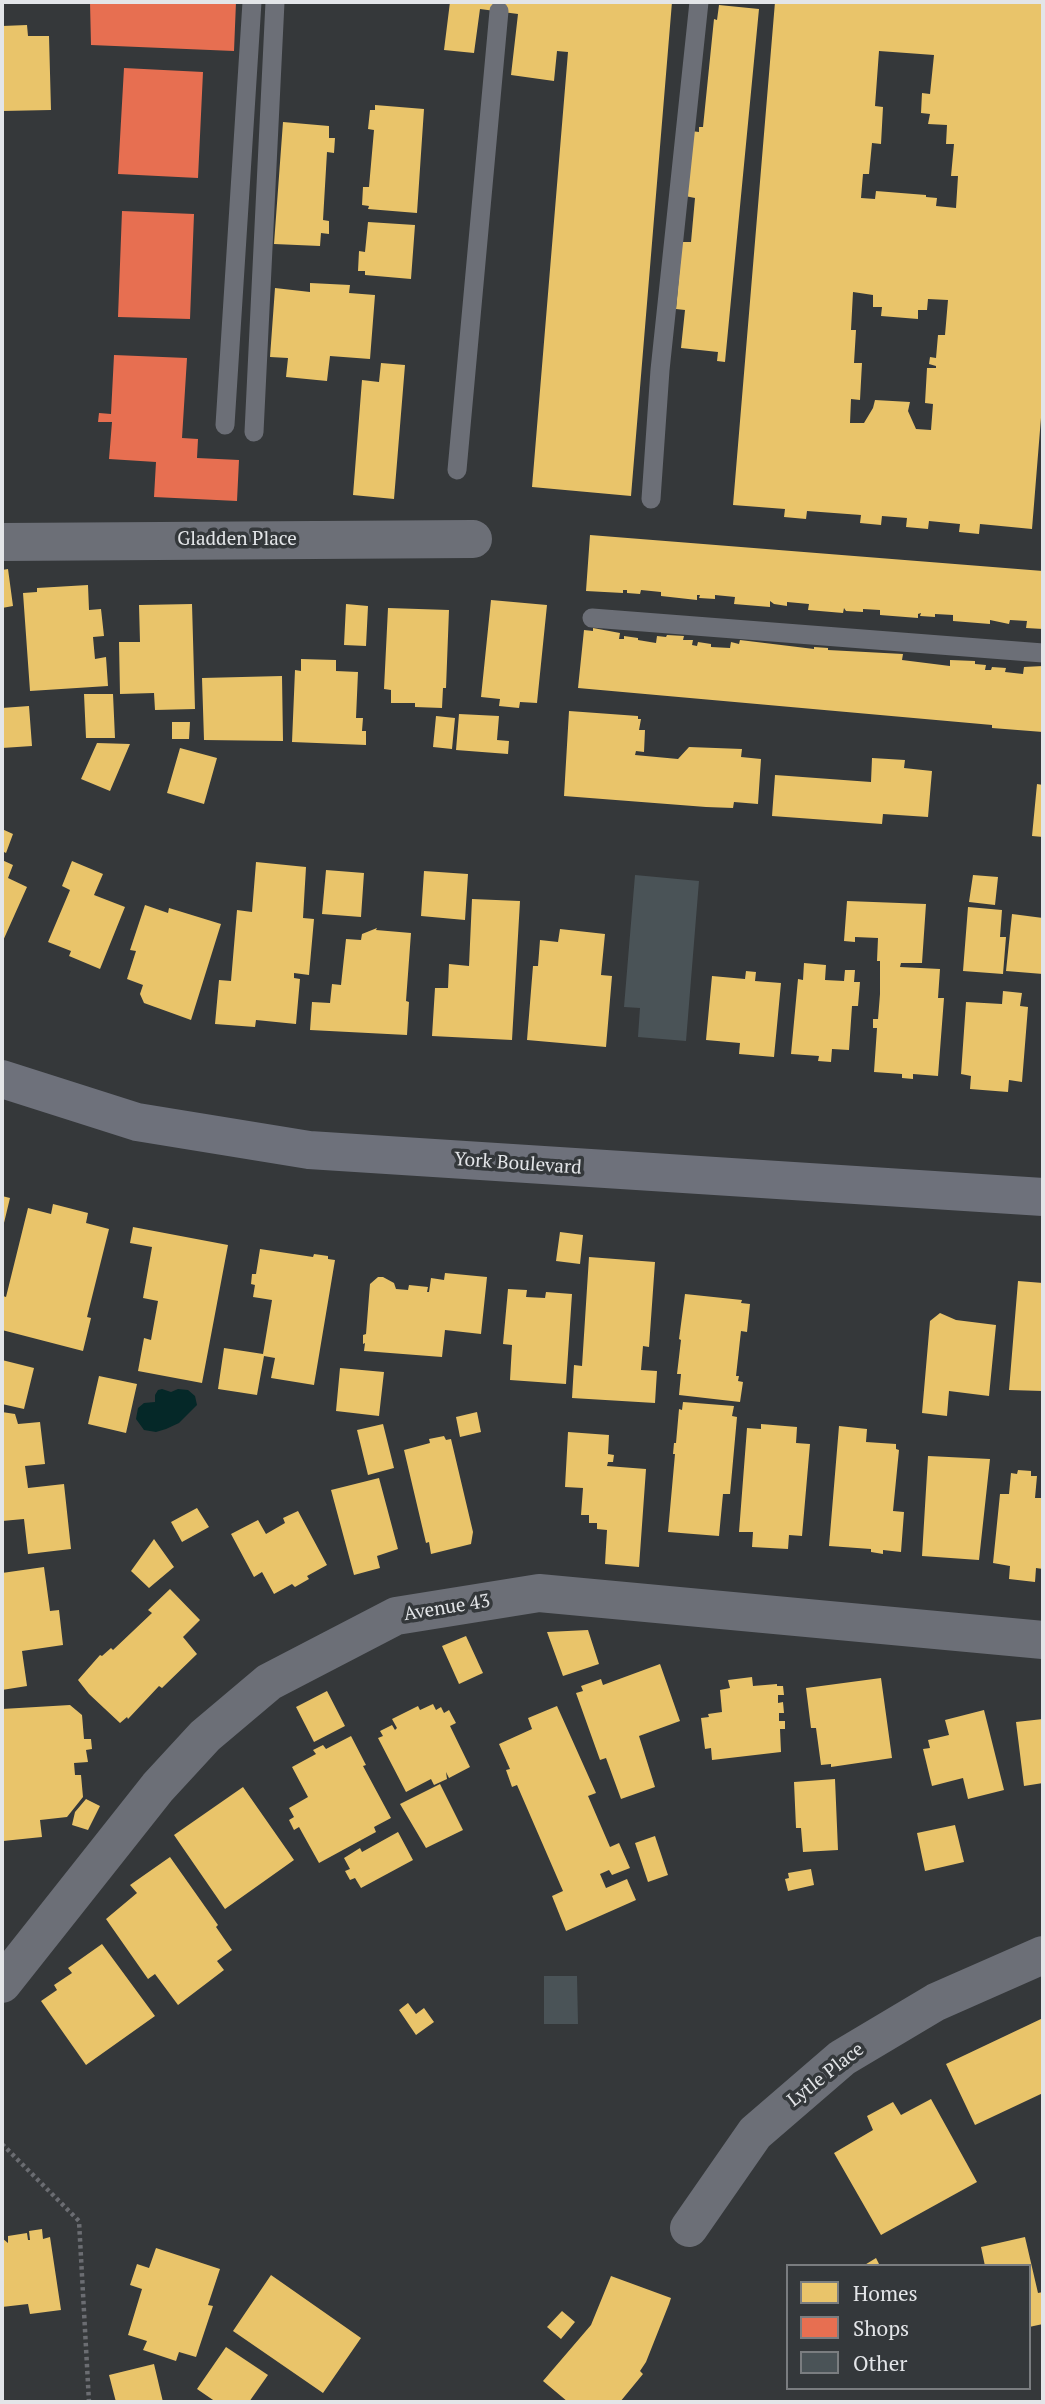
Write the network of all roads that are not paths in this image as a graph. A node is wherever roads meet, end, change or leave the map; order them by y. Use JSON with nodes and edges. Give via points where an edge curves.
{"nodes":[{"id":1,"x":252,"y":2,"type":"edge"},
{"id":2,"x":275,"y":2,"type":"edge"},
{"id":3,"x":699,"y":2,"type":"edge"},
{"id":4,"x":499,"y":11,"type":"dead end"},
{"id":5,"x":225,"y":425,"type":"dead end"},
{"id":6,"x":254,"y":432,"type":"dead end"},
{"id":7,"x":457,"y":470,"type":"dead end"},
{"id":8,"x":651,"y":499,"type":"dead end"},
{"id":9,"x":473,"y":539,"type":"dead end"},
{"id":10,"x":2,"y":542,"type":"edge"},
{"id":11,"x":592,"y":618,"type":"dead end"},
{"id":12,"x":1043,"y":653,"type":"edge"},
{"id":13,"x":2,"y":1079,"type":"edge"},
{"id":14,"x":1043,"y":1197,"type":"edge"},
{"id":15,"x":1043,"y":1640,"type":"edge"},
{"id":16,"x":1043,"y":1955,"type":"edge"},
{"id":17,"x":2,"y":1984,"type":"edge"},
{"id":18,"x":689,"y":2228,"type":"dead end"}],
"edges":[{"from":1,"to":5,"type":"lane"},
{"from":2,"to":6,"type":"lane"},
{"from":3,"to":8,"type":"lane"},
{"from":4,"to":7,"type":"lane"},
{"from":9,"to":10,"type":"street","name":"Gladden Place"},
{"from":11,"to":12,"type":"lane"},
{"from":13,"to":14,"type":"street","name":"York Boulevard","via":[[137,1122],[309,1150]]},
{"from":15,"to":17,"type":"street","name":"Avenue 43","via":[[539,1593],[396,1616],[269,1682],[205,1736],[158,1787]]},
{"from":16,"to":18,"type":"street","name":"Lytle Place","via":[[936,2002],[842,2058],[755,2133]]}]}
